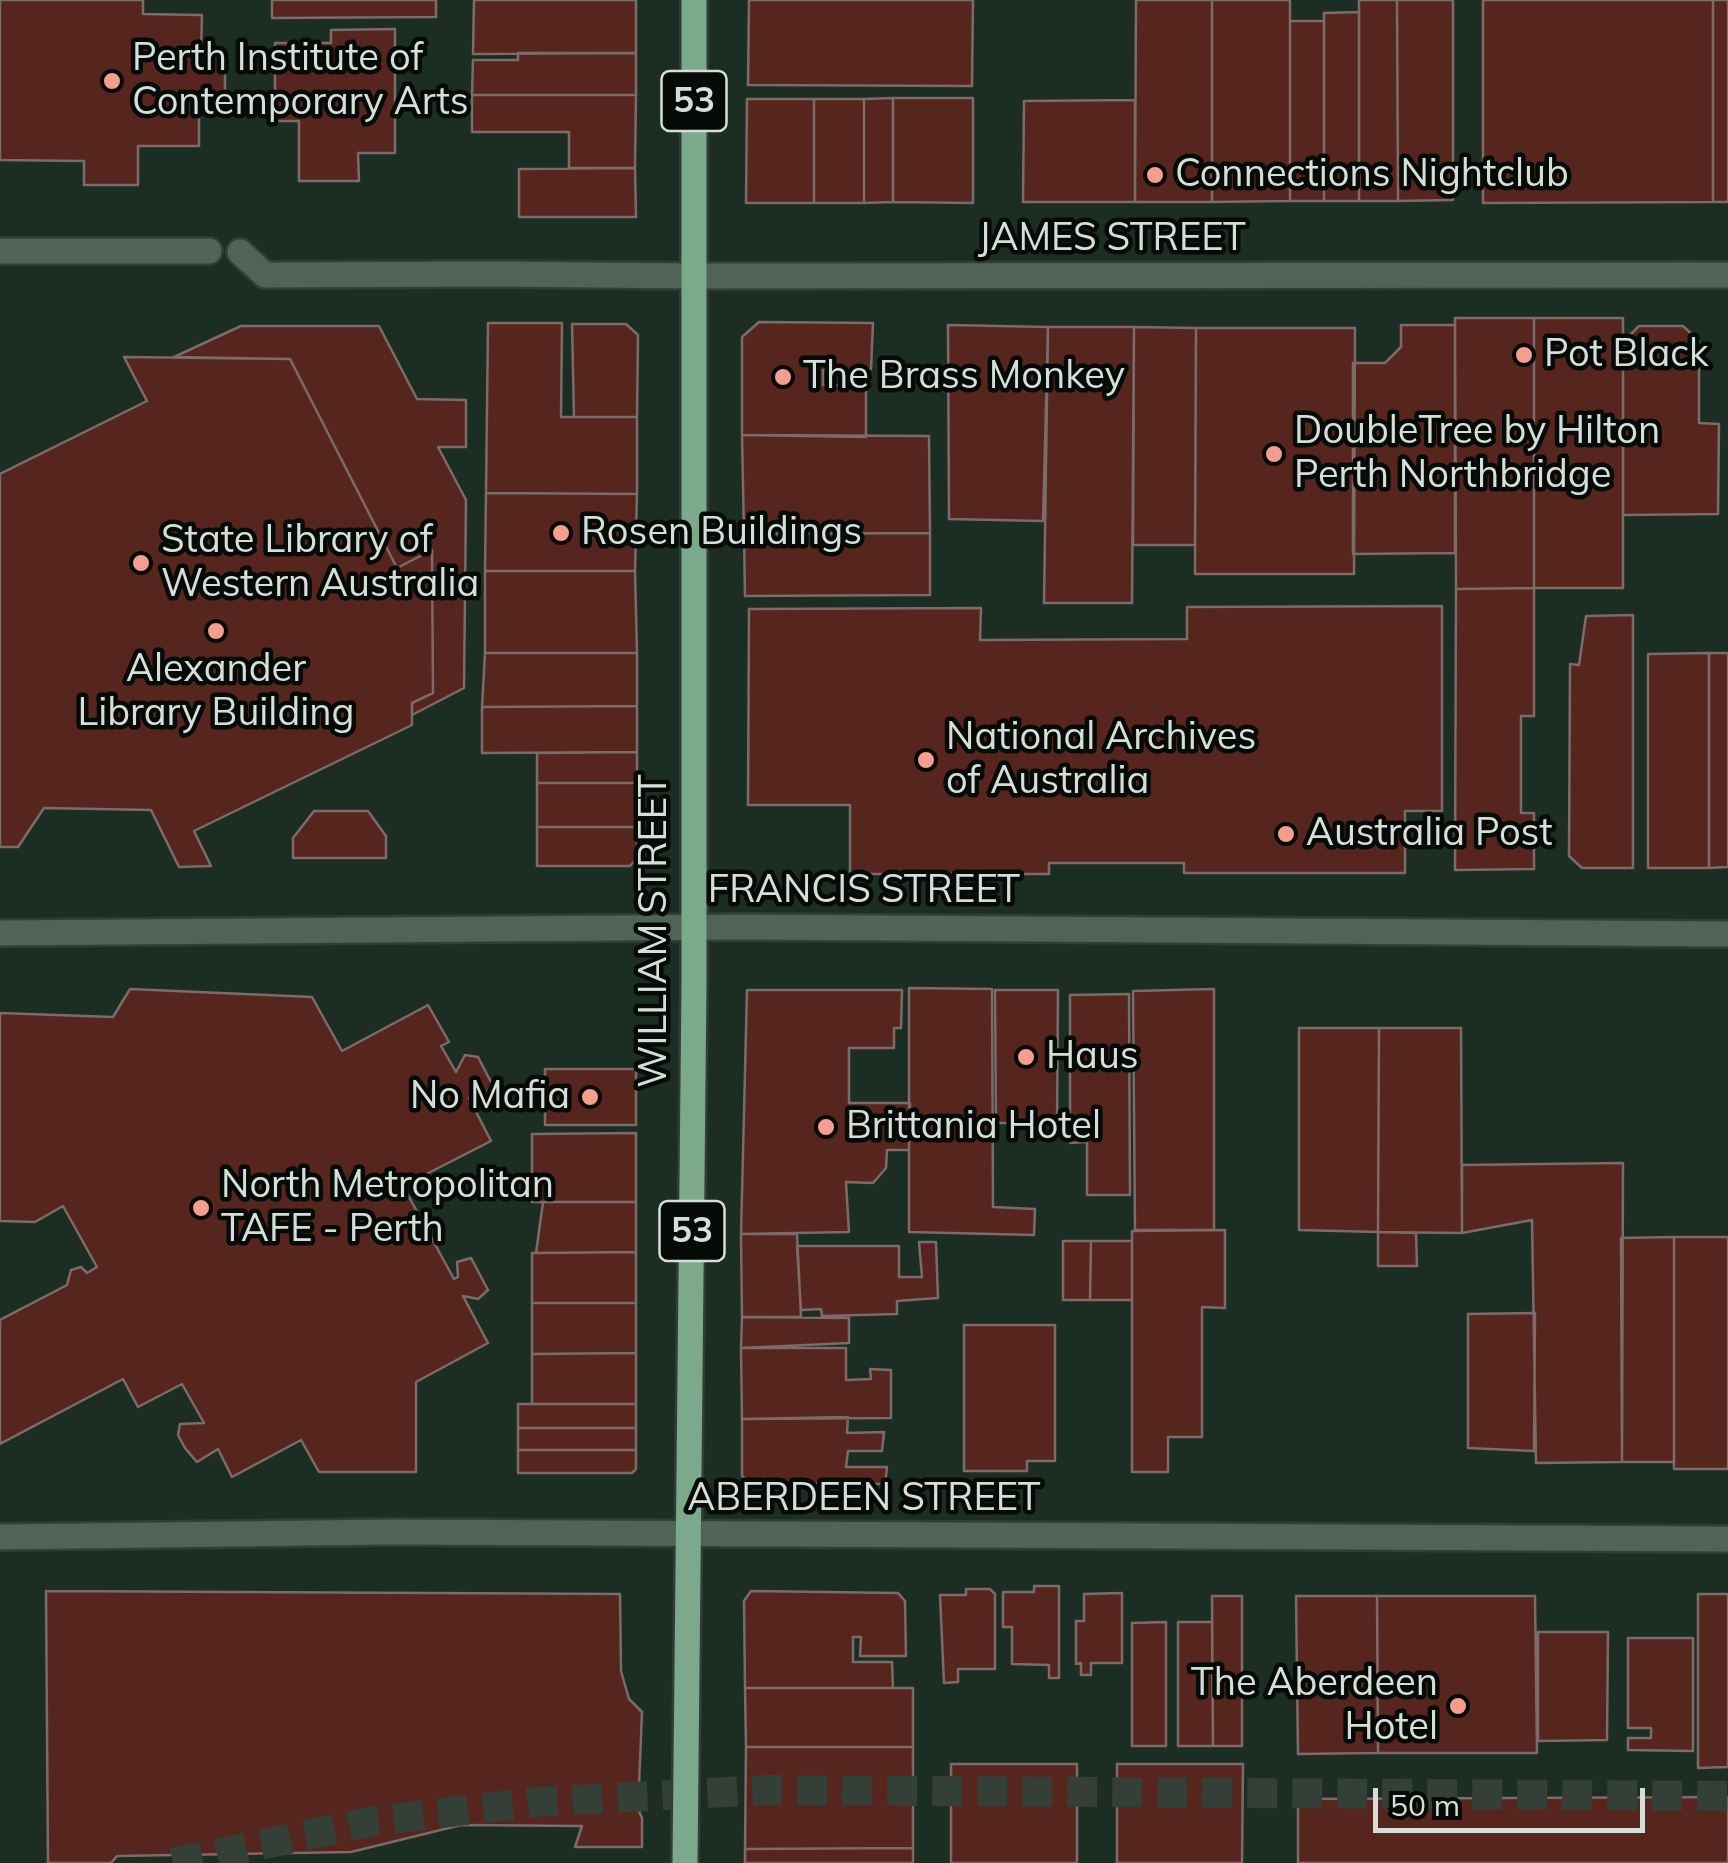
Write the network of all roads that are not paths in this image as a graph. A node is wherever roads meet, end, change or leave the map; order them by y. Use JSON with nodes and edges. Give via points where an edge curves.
{"nodes":[{"id":1,"x":694,"y":0,"type":"edge"},
{"id":2,"x":0,"y":251,"type":"edge"},
{"id":3,"x":209,"y":251,"type":"dead end"},
{"id":4,"x":240,"y":252,"type":"dead end"},
{"id":5,"x":1728,"y":274,"type":"edge"},
{"id":6,"x":694,"y":276,"type":"junction"},
{"id":7,"x":693,"y":927,"type":"junction"},
{"id":8,"x":0,"y":933,"type":"edge"},
{"id":9,"x":1728,"y":934,"type":"edge"},
{"id":10,"x":690,"y":1536,"type":"junction"},
{"id":11,"x":0,"y":1537,"type":"edge"},
{"id":12,"x":1728,"y":1539,"type":"edge"},
{"id":13,"x":685,"y":1863,"type":"edge"}],
"edges":[{"from":1,"to":6,"type":"main road","name":"WILLIAM STREET","number":"53"},
{"from":2,"to":3,"type":"street"},
{"from":4,"to":6,"type":"street","name":"JAMES STREET","via":[[265,274]]},
{"from":5,"to":6,"type":"street","name":"JAMES STREET"},
{"from":6,"to":7,"type":"main road","name":"WILLIAM STREET","number":"53"},
{"from":7,"to":8,"type":"street","name":"FRANCIS STREET"},
{"from":7,"to":9,"type":"street","name":"FRANCIS STREET"},
{"from":7,"to":10,"type":"main road","name":"WILLIAM STREET","number":"53"},
{"from":10,"to":11,"type":"street","name":"ABERDEEN STREET"},
{"from":10,"to":12,"type":"street","name":"ABERDEEN STREET"},
{"from":10,"to":13,"type":"main road","name":"WILLIAM STREET","number":"53"}]}
